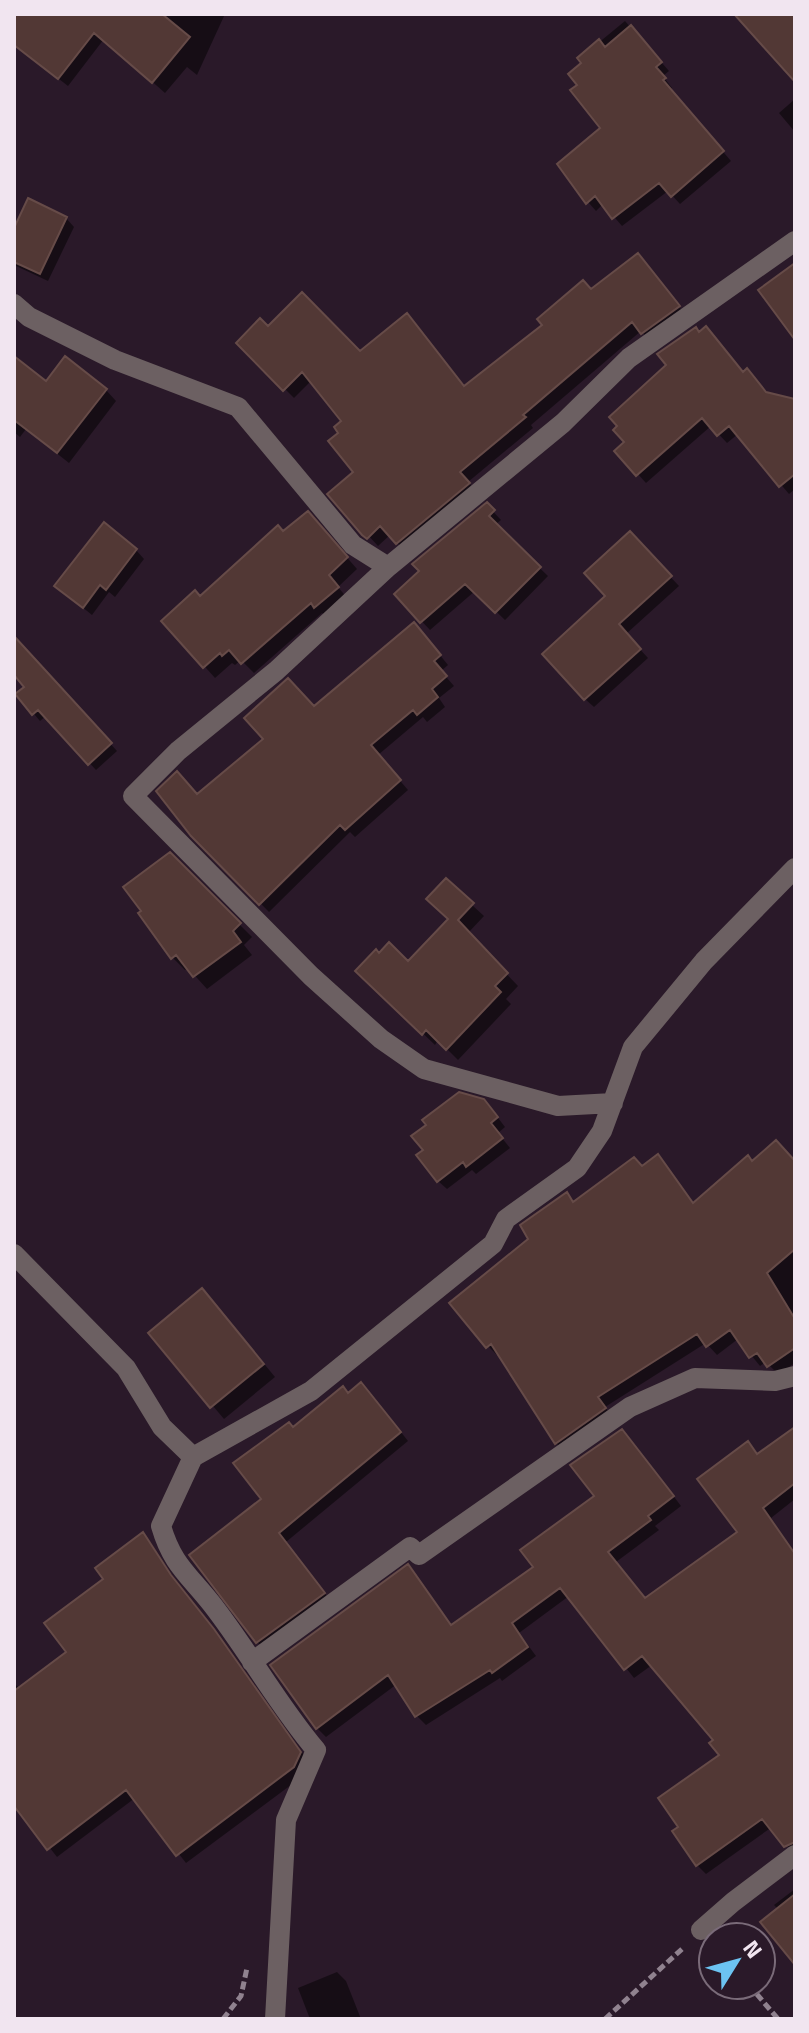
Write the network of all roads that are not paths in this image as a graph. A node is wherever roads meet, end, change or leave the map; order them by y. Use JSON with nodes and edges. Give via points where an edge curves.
{"nodes":[{"id":1,"x":795,"y":241,"type":"edge"},
{"id":2,"x":14,"y":304,"type":"edge"},
{"id":3,"x":388,"y":567,"type":"junction"},
{"id":4,"x":795,"y":868,"type":"edge"},
{"id":5,"x":613,"y":1103,"type":"junction"},
{"id":6,"x":14,"y":1254,"type":"edge"},
{"id":7,"x":795,"y":1376,"type":"edge"},
{"id":8,"x":193,"y":1457,"type":"junction"},
{"id":9,"x":252,"y":1662,"type":"junction"},
{"id":10,"x":795,"y":1855,"type":"edge"},
{"id":11,"x":711,"y":1921,"type":"edge"},
{"id":12,"x":275,"y":2019,"type":"edge"}],
"edges":[{"from":1,"to":3,"type":"street","via":[[629,358],[563,423]]},
{"from":2,"to":3,"type":"street","via":[[29,317],[115,360],[238,407],[353,545]]},
{"from":3,"to":5,"type":"street","via":[[133,796],[311,976],[381,1039],[424,1069],[558,1106]]},
{"from":4,"to":5,"type":"street","via":[[704,961],[633,1047]]},
{"from":5,"to":8,"type":"street","via":[[577,1168],[506,1219],[493,1244],[311,1391]]},
{"from":6,"to":8,"type":"street","via":[[126,1368],[162,1427]]},
{"from":7,"to":9,"type":"street","via":[[775,1381],[695,1378],[630,1407],[419,1555],[410,1547]]},
{"from":8,"to":9,"type":"street","via":[[161,1526],[167,1547]]},
{"from":9,"to":12,"type":"street","via":[[316,1750],[286,1820]]},
{"from":10,"to":11,"type":"street"}]}
